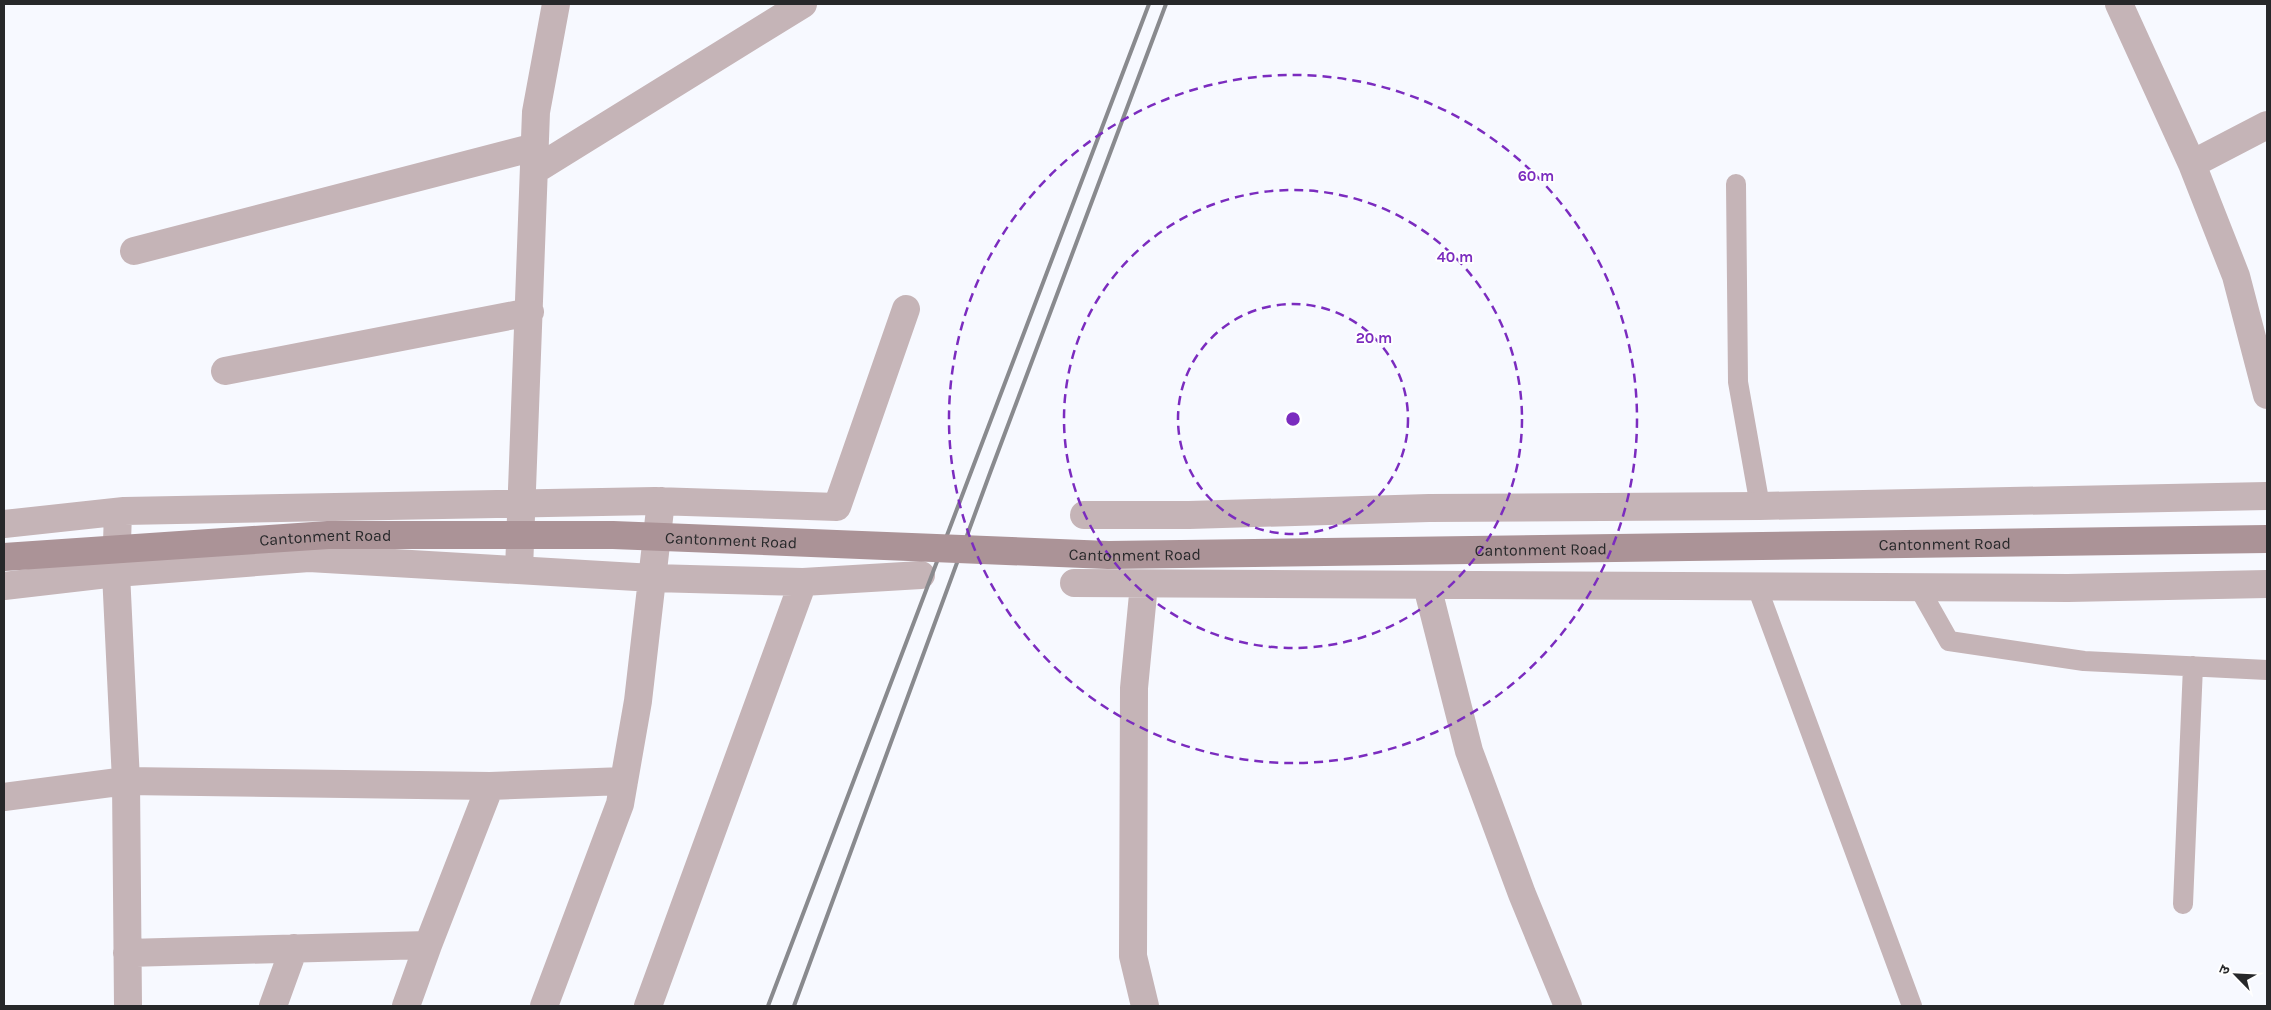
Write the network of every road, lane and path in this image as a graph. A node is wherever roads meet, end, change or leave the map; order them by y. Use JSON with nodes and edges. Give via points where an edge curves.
{"nodes":[{"id":1,"x":556,"y":4,"type":"edge"},
{"id":2,"x":803,"y":4,"type":"edge"},
{"id":3,"x":2119,"y":4,"type":"edge"},
{"id":4,"x":2267,"y":125,"type":"edge"},
{"id":5,"x":535,"y":158,"type":"junction"},
{"id":6,"x":2192,"y":164,"type":"junction"},
{"id":7,"x":1736,"y":184,"type":"dead end"},
{"id":8,"x":134,"y":251,"type":"dead end"},
{"id":9,"x":906,"y":309,"type":"dead end"},
{"id":10,"x":530,"y":312,"type":"junction"},
{"id":11,"x":225,"y":370,"type":"dead end"},
{"id":12,"x":2267,"y":395,"type":"edge"},
{"id":13,"x":2267,"y":496,"type":"edge"},
{"id":14,"x":661,"y":501,"type":"junction"},
{"id":15,"x":523,"y":504,"type":"junction"},
{"id":16,"x":1760,"y":506,"type":"junction"},
{"id":17,"x":118,"y":512,"type":"junction"},
{"id":18,"x":1084,"y":514,"type":"dead end"},
{"id":19,"x":4,"y":524,"type":"edge"},
{"id":20,"x":2267,"y":539,"type":"edge"},
{"id":21,"x":4,"y":557,"type":"edge"},
{"id":22,"x":520,"y":570,"type":"junction"},
{"id":23,"x":116,"y":573,"type":"junction"},
{"id":24,"x":921,"y":575,"type":"dead end"},
{"id":25,"x":653,"y":578,"type":"junction"},
{"id":26,"x":803,"y":582,"type":"junction"},
{"id":27,"x":1074,"y":583,"type":"dead end"},
{"id":28,"x":1144,"y":584,"type":"junction"},
{"id":29,"x":2267,"y":584,"type":"edge"},
{"id":30,"x":4,"y":586,"type":"edge"},
{"id":31,"x":1427,"y":586,"type":"junction"},
{"id":32,"x":1757,"y":587,"type":"junction"},
{"id":33,"x":1919,"y":588,"type":"junction"},
{"id":34,"x":2193,"y":666,"type":"junction"},
{"id":35,"x":2267,"y":670,"type":"edge"},
{"id":36,"x":126,"y":781,"type":"junction"},
{"id":37,"x":624,"y":781,"type":"junction"},
{"id":38,"x":490,"y":786,"type":"junction"},
{"id":39,"x":4,"y":797,"type":"edge"},
{"id":40,"x":2183,"y":904,"type":"dead end"},
{"id":41,"x":428,"y":945,"type":"junction"},
{"id":42,"x":294,"y":948,"type":"junction"},
{"id":43,"x":127,"y":953,"type":"junction"},
{"id":44,"x":128,"y":1006,"type":"edge"},
{"id":45,"x":273,"y":1006,"type":"edge"},
{"id":46,"x":406,"y":1006,"type":"edge"},
{"id":47,"x":544,"y":1006,"type":"edge"},
{"id":48,"x":648,"y":1006,"type":"edge"},
{"id":49,"x":1145,"y":1006,"type":"edge"},
{"id":50,"x":1568,"y":1006,"type":"edge"},
{"id":51,"x":1912,"y":1006,"type":"edge"}],
"edges":[{"from":1,"to":5,"type":"street","via":[[536,112]]},
{"from":2,"to":5,"type":"street"},
{"from":3,"to":6,"type":"street"},
{"from":4,"to":6,"type":"street"},
{"from":5,"to":8,"type":"street"},
{"from":5,"to":10,"type":"street"},
{"from":6,"to":12,"type":"street","via":[[2236,276]]},
{"from":7,"to":16,"type":"lane","via":[[1738,382]]},
{"from":9,"to":14,"type":"street","via":[[837,507]]},
{"from":10,"to":11,"type":"street"},
{"from":10,"to":15,"type":"street"},
{"from":13,"to":16,"type":"street"},
{"from":14,"to":15,"type":"street"},
{"from":14,"to":25,"type":"street"},
{"from":15,"to":17,"type":"street"},
{"from":15,"to":22,"type":"street"},
{"from":16,"to":18,"type":"street"},
{"from":17,"to":19,"type":"street"},
{"from":17,"to":23,"type":"street"},
{"from":20,"to":21,"type":"street","name":"Cantonment Road","bridge":true,"via":[[1108,555],[613,535],[328,535]]},
{"from":22,"to":23,"type":"street","via":[[309,558]]},
{"from":22,"to":25,"type":"street"},
{"from":23,"to":30,"type":"street"},
{"from":23,"to":36,"type":"street"},
{"from":24,"to":26,"type":"street"},
{"from":25,"to":26,"type":"street"},
{"from":25,"to":37,"type":"street","via":[[638,702]]},
{"from":26,"to":48,"type":"street"},
{"from":27,"to":28,"type":"street"},
{"from":28,"to":31,"type":"street"},
{"from":28,"to":49,"type":"street","via":[[1134,688],[1133,956]]},
{"from":29,"to":33,"type":"street"},
{"from":31,"to":32,"type":"street"},
{"from":31,"to":50,"type":"street","via":[[1469,751]]},
{"from":32,"to":33,"type":"street"},
{"from":32,"to":51,"type":"lane"},
{"from":33,"to":34,"type":"lane","via":[[1949,641],[2084,661]]},
{"from":34,"to":35,"type":"lane"},
{"from":34,"to":40,"type":"lane"},
{"from":36,"to":38,"type":"street"},
{"from":36,"to":39,"type":"street"},
{"from":36,"to":43,"type":"street"},
{"from":37,"to":38,"type":"street"},
{"from":37,"to":47,"type":"street","via":[[620,804]]},
{"from":38,"to":41,"type":"street"},
{"from":41,"to":42,"type":"street"},
{"from":41,"to":46,"type":"street"},
{"from":42,"to":43,"type":"street"},
{"from":42,"to":45,"type":"street"},
{"from":43,"to":44,"type":"street"}]}
